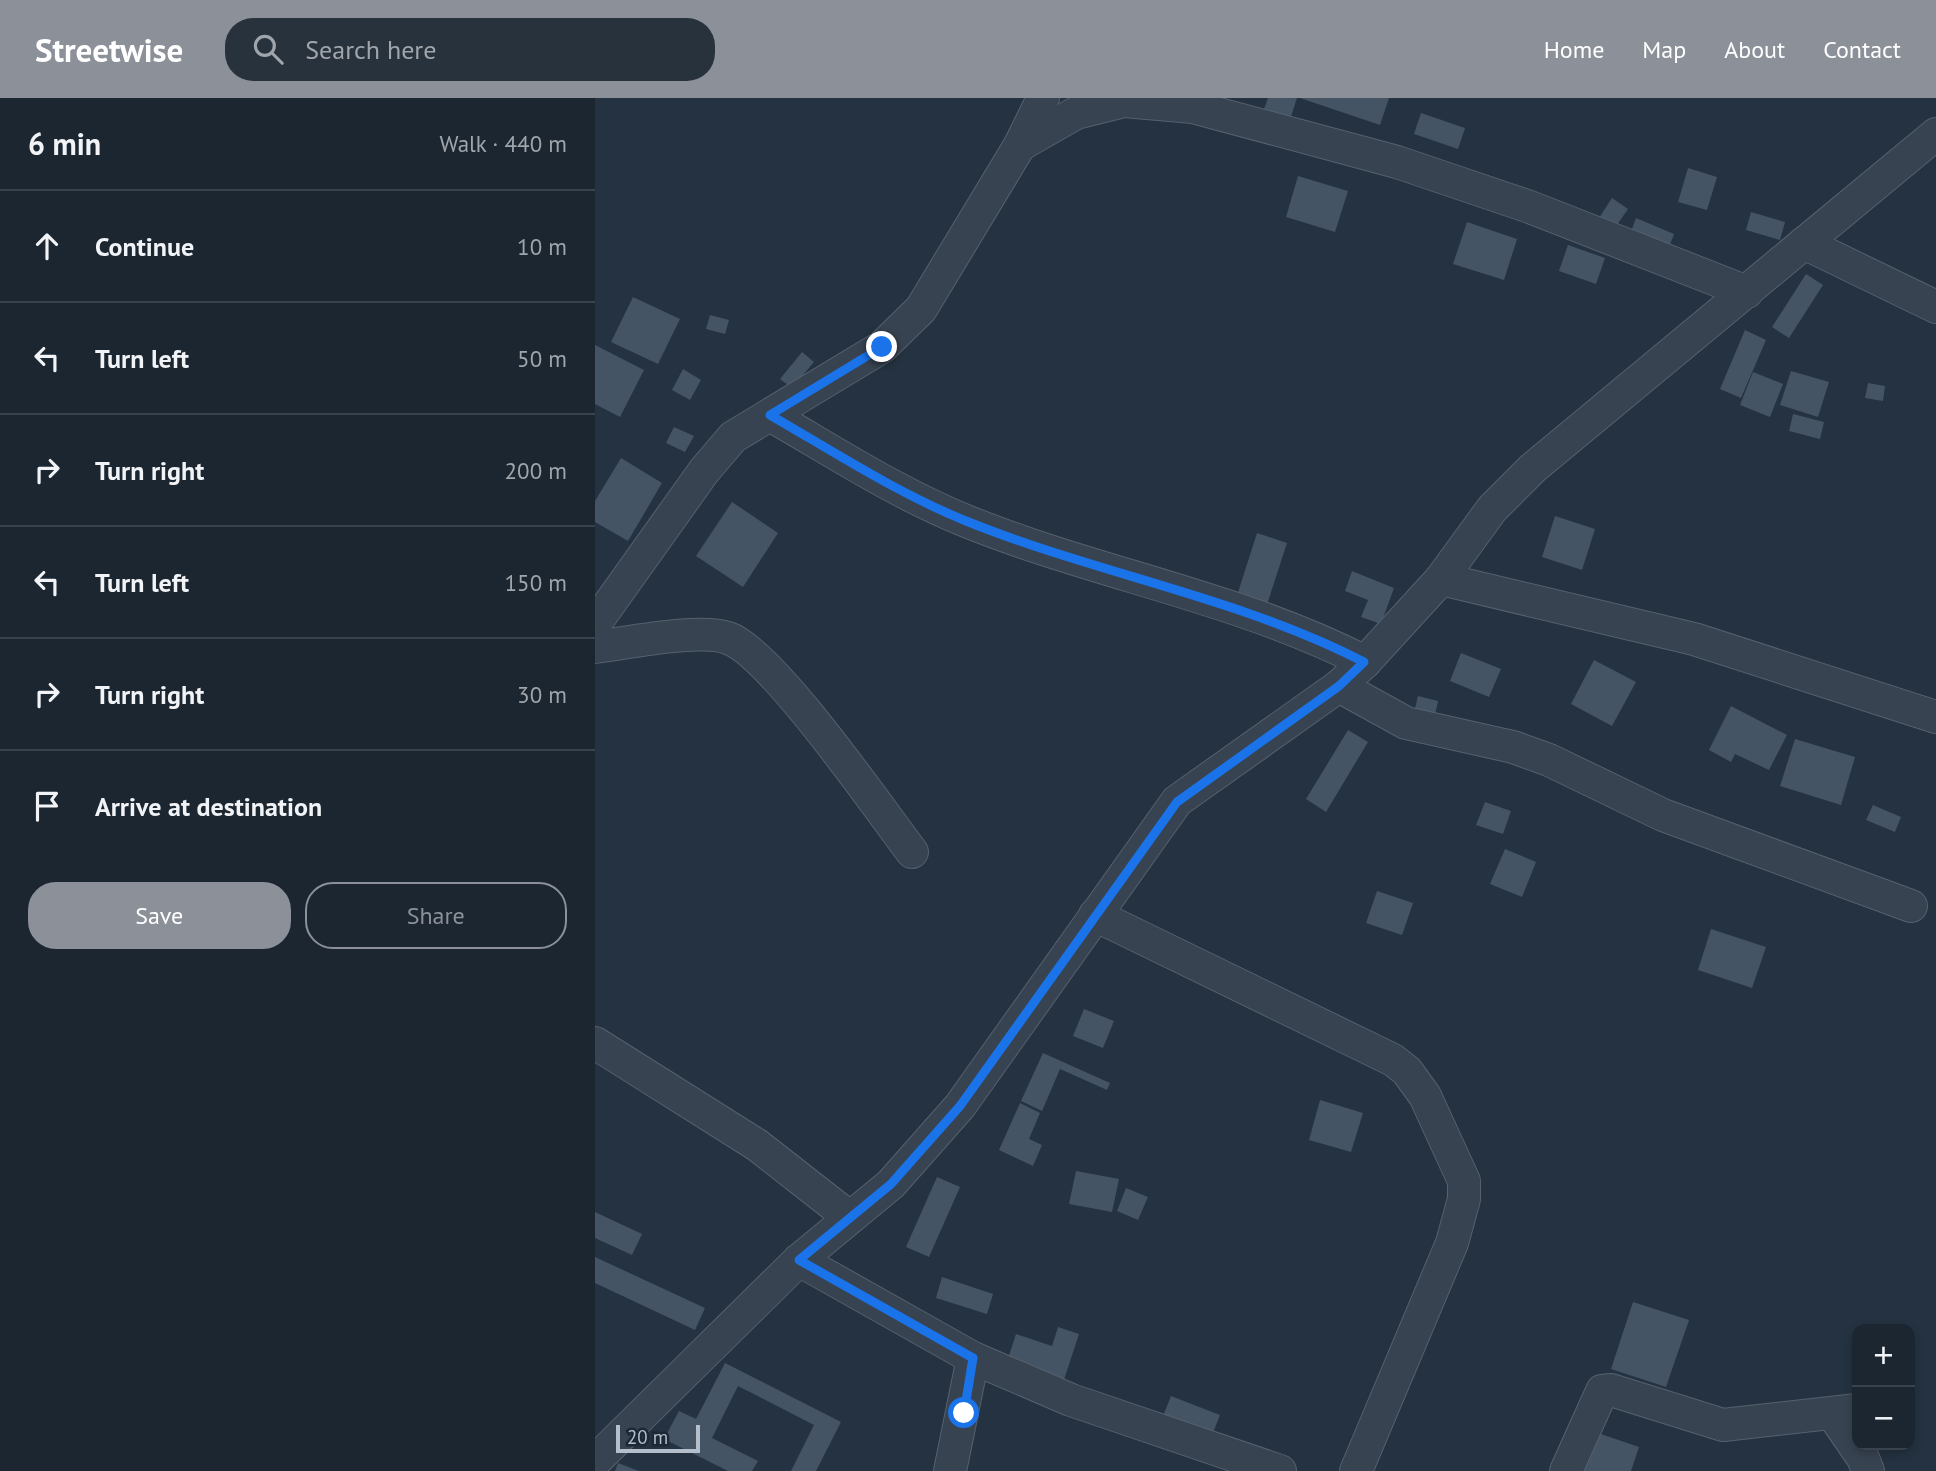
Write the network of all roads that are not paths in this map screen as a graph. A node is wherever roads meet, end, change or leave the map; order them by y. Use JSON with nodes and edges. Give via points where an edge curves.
{"nodes":[{"id":1,"x":1043,"y":98,"type":"edge"},
{"id":2,"x":1936,"y":134,"type":"edge"},
{"id":3,"x":1020,"y":145,"type":"junction"},
{"id":4,"x":1804,"y":243,"type":"junction"},
{"id":5,"x":1747,"y":292,"type":"junction"},
{"id":6,"x":1936,"y":307,"type":"edge"},
{"id":7,"x":770,"y":415,"type":"junction"},
{"id":8,"x":1441,"y":579,"type":"junction"},
{"id":9,"x":595,"y":624,"type":"edge"},
{"id":10,"x":595,"y":647,"type":"edge"},
{"id":11,"x":1364,"y":662,"type":"junction"},
{"id":12,"x":1339,"y":686,"type":"junction"},
{"id":13,"x":1936,"y":717,"type":"edge"},
{"id":14,"x":912,"y":852,"type":"dead end"},
{"id":15,"x":1911,"y":906,"type":"dead end"},
{"id":16,"x":1095,"y":915,"type":"junction"},
{"id":17,"x":595,"y":1043,"type":"edge"},
{"id":18,"x":849,"y":1217,"type":"junction"},
{"id":19,"x":799,"y":1260,"type":"junction"},
{"id":20,"x":973,"y":1358,"type":"junction"},
{"id":21,"x":1845,"y":1412,"type":"edge"},
{"id":22,"x":595,"y":1461,"type":"edge"},
{"id":23,"x":950,"y":1471,"type":"edge"},
{"id":24,"x":1280,"y":1471,"type":"edge"},
{"id":25,"x":1356,"y":1471,"type":"edge"},
{"id":26,"x":1566,"y":1471,"type":"edge"},
{"id":27,"x":1868,"y":1471,"type":"edge"}],
"edges":[{"from":1,"to":3,"type":"street"},
{"from":2,"to":4,"type":"street"},
{"from":3,"to":5,"type":"street","via":[[1076,113],[1124,101],[1193,107],[1397,162],[1530,207]]},
{"from":3,"to":7,"type":"street","via":[[921,309],[882,347]]},
{"from":4,"to":5,"type":"street"},
{"from":4,"to":6,"type":"street"},
{"from":5,"to":8,"type":"street","via":[[1533,468],[1492,509]]},
{"from":7,"to":9,"type":"street","via":[[733,437],[703,471]]},
{"from":7,"to":11,"type":"street","via":[[879,479],[965,520],[1250,612]]},
{"from":8,"to":11,"type":"street"},
{"from":8,"to":13,"type":"street","via":[[1694,639]]},
{"from":10,"to":14,"type":"street","via":[[695,636],[729,638],[756,656],[799,704]]},
{"from":11,"to":12,"type":"street"},
{"from":12,"to":15,"type":"street","via":[[1406,723],[1513,747],[1549,760],[1663,815]]},
{"from":12,"to":16,"type":"street","via":[[1177,802]]},
{"from":16,"to":18,"type":"street","via":[[960,1106],[891,1184]]},
{"from":16,"to":25,"type":"street","via":[[1393,1060],[1416,1080],[1451,1147],[1464,1181],[1452,1243]]},
{"from":17,"to":18,"type":"street","via":[[757,1145]]},
{"from":18,"to":19,"type":"street"},
{"from":19,"to":20,"type":"street"},
{"from":19,"to":22,"type":"street"},
{"from":20,"to":23,"type":"street"},
{"from":20,"to":24,"type":"street","via":[[1071,1400]]},
{"from":21,"to":26,"type":"street","via":[[1723,1425],[1602,1391]]},
{"from":21,"to":27,"type":"street"}]}
